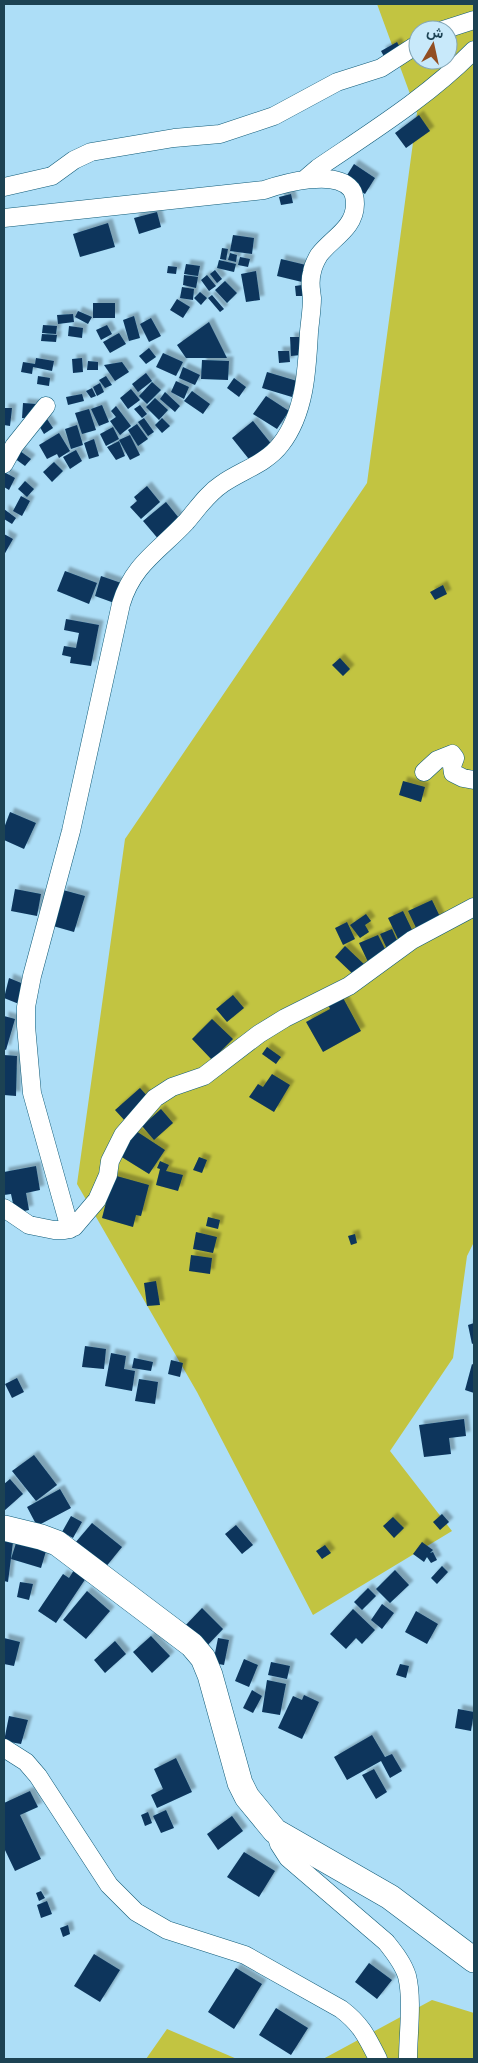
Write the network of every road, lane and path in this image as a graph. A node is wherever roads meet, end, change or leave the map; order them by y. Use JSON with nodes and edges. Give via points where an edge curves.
{"nodes":[{"id":1,"x":474,"y":20,"type":"edge"},
{"id":2,"x":458,"y":25,"type":"edge"},
{"id":3,"x":408,"y":50,"type":"edge"},
{"id":4,"x":474,"y":50,"type":"edge"},
{"id":5,"x":304,"y":180,"type":"junction"},
{"id":6,"x":4,"y":187,"type":"edge"},
{"id":7,"x":4,"y":218,"type":"edge"},
{"id":8,"x":46,"y":406,"type":"dead end"},
{"id":9,"x":4,"y":464,"type":"edge"},
{"id":10,"x":424,"y":772,"type":"dead end"},
{"id":11,"x":474,"y":780,"type":"edge"},
{"id":12,"x":474,"y":908,"type":"edge"},
{"id":13,"x":4,"y":1208,"type":"edge"},
{"id":14,"x":70,"y":1229,"type":"junction"},
{"id":15,"x":4,"y":1520,"type":"edge"},
{"id":16,"x":4,"y":1528,"type":"edge"},
{"id":17,"x":4,"y":1748,"type":"edge"},
{"id":18,"x":275,"y":1831,"type":"junction"},
{"id":19,"x":474,"y":1960,"type":"edge"},
{"id":20,"x":378,"y":2059,"type":"edge"},
{"id":21,"x":408,"y":2059,"type":"edge"}],
"edges":[{"from":1,"to":2,"type":"street"},
{"from":3,"to":6,"type":"street","via":[[381,68],[337,82],[274,116],[220,134],[91,152],[52,176]]},
{"from":4,"to":5,"type":"street","via":[[412,102]]},
{"from":5,"to":7,"type":"street","via":[[264,190]]},
{"from":5,"to":14,"type":"street","via":[[329,179],[344,184],[352,190],[355,205],[347,227],[320,254],[312,270],[307,370],[302,398],[288,434],[274,452],[226,481],[203,500],[175,533],[140,566],[125,590],[71,831],[28,991],[26,1026],[32,1093]]},
{"from":8,"to":9,"type":"street"},
{"from":10,"to":11,"type":"street","via":[[437,760],[452,754],[455,758],[453,773]]},
{"from":12,"to":14,"type":"street","via":[[412,940],[349,986],[259,1034],[204,1076],[172,1087],[155,1098],[123,1135],[97,1200]]},
{"from":13,"to":14,"type":"street","via":[[29,1226]]},
{"from":15,"to":16,"type":"street"},
{"from":16,"to":18,"type":"main road","via":[[57,1543],[192,1645],[203,1658],[210,1675],[240,1783],[247,1797]]},
{"from":17,"to":20,"type":"street","via":[[26,1762],[38,1776],[109,1885],[136,1912],[167,1930],[245,1955],[341,2010],[364,2032]]},
{"from":18,"to":19,"type":"main road","via":[[390,1897]]},
{"from":18,"to":21,"type":"street","via":[[288,1858],[386,1942],[398,1957],[407,1976]]}]}
